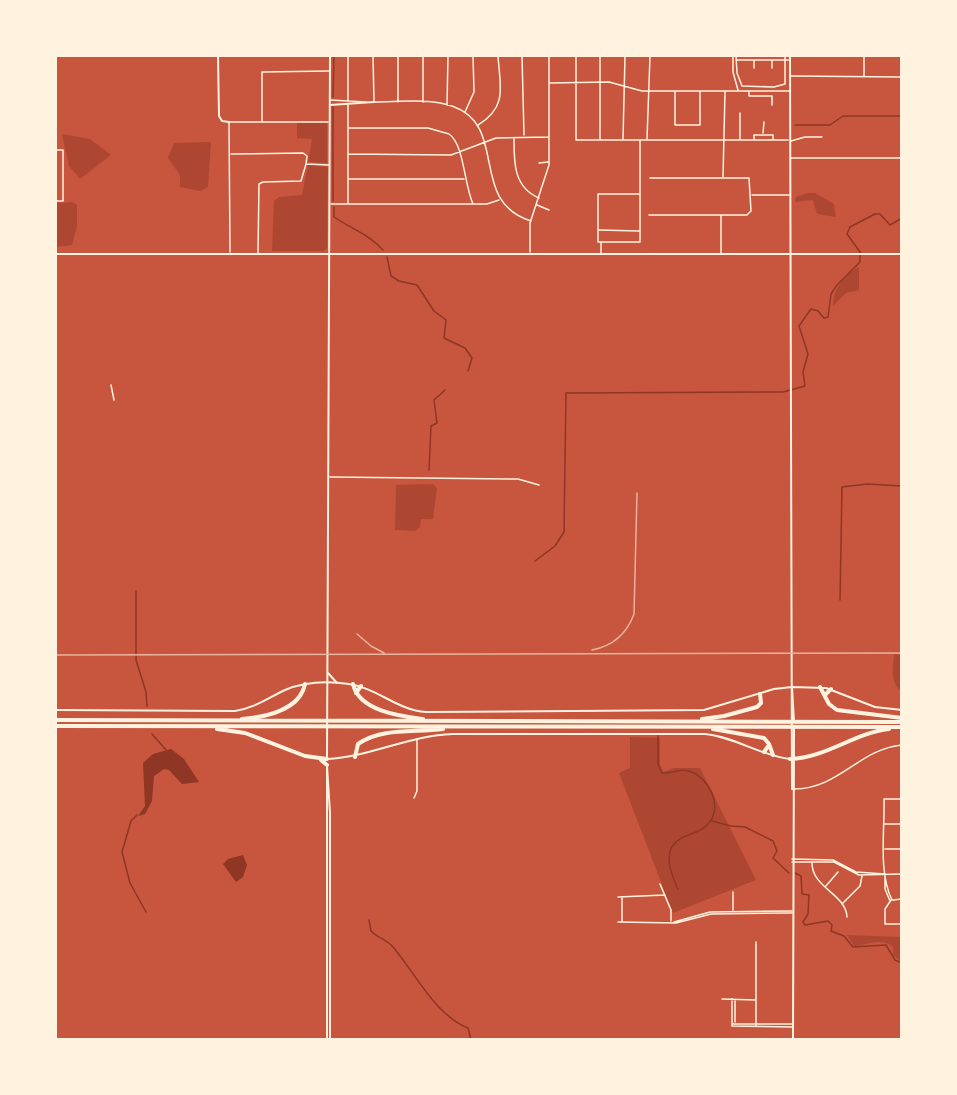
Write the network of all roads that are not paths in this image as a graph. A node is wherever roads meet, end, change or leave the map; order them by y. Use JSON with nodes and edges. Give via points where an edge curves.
{"nodes":[{"id":1,"x":218,"y":56,"type":"edge"},
{"id":2,"x":330,"y":56,"type":"edge"},
{"id":3,"x":348,"y":56,"type":"edge"},
{"id":4,"x":373,"y":56,"type":"edge"},
{"id":5,"x":398,"y":56,"type":"edge"},
{"id":6,"x":423,"y":56,"type":"edge"},
{"id":7,"x":448,"y":56,"type":"edge"},
{"id":8,"x":473,"y":56,"type":"edge"},
{"id":9,"x":498,"y":56,"type":"edge"},
{"id":10,"x":522,"y":56,"type":"edge"},
{"id":11,"x":549,"y":56,"type":"edge"},
{"id":12,"x":576,"y":56,"type":"edge"},
{"id":13,"x":600,"y":56,"type":"edge"},
{"id":14,"x":625,"y":56,"type":"edge"},
{"id":15,"x":650,"y":56,"type":"edge"},
{"id":16,"x":735,"y":56,"type":"edge"},
{"id":17,"x":785,"y":56,"type":"edge"},
{"id":18,"x":790,"y":56,"type":"edge"},
{"id":19,"x":864,"y":56,"type":"edge"},
{"id":20,"x":736,"y":60,"type":"junction"},
{"id":21,"x":754,"y":60,"type":"junction"},
{"id":22,"x":772,"y":60,"type":"junction"},
{"id":23,"x":785,"y":60,"type":"junction"},
{"id":24,"x":790,"y":60,"type":"junction"},
{"id":25,"x":754,"y":68,"type":"dead end"},
{"id":26,"x":772,"y":68,"type":"dead end"},
{"id":27,"x":330,"y":72,"type":"junction"},
{"id":28,"x":790,"y":76,"type":"junction"},
{"id":29,"x":864,"y":76,"type":"junction"},
{"id":30,"x":902,"y":77,"type":"edge"},
{"id":31,"x":576,"y":82,"type":"junction"},
{"id":32,"x":600,"y":82,"type":"junction"},
{"id":33,"x":550,"y":83,"type":"junction"},
{"id":34,"x":625,"y":86,"type":"junction"},
{"id":35,"x":751,"y":90,"type":"junction"},
{"id":36,"x":773,"y":90,"type":"junction"},
{"id":37,"x":650,"y":91,"type":"junction"},
{"id":38,"x":675,"y":91,"type":"junction"},
{"id":39,"x":700,"y":91,"type":"junction"},
{"id":40,"x":725,"y":91,"type":"junction"},
{"id":41,"x":738,"y":91,"type":"junction"},
{"id":42,"x":790,"y":91,"type":"junction"},
{"id":43,"x":772,"y":96,"type":"junction"},
{"id":44,"x":330,"y":100,"type":"junction"},
{"id":45,"x":348,"y":102,"type":"junction"},
{"id":46,"x":374,"y":102,"type":"junction"},
{"id":47,"x":398,"y":102,"type":"junction"},
{"id":48,"x":423,"y":102,"type":"junction"},
{"id":49,"x":330,"y":105,"type":"junction"},
{"id":50,"x":447,"y":105,"type":"junction"},
{"id":51,"x":772,"y":105,"type":"dead end"},
{"id":52,"x":465,"y":112,"type":"junction"},
{"id":53,"x":740,"y":113,"type":"dead end"},
{"id":54,"x":229,"y":122,"type":"junction"},
{"id":55,"x":262,"y":122,"type":"junction"},
{"id":56,"x":330,"y":122,"type":"junction"},
{"id":57,"x":764,"y":122,"type":"dead end"},
{"id":58,"x":478,"y":125,"type":"junction"},
{"id":59,"x":348,"y":128,"type":"junction"},
{"id":60,"x":763,"y":135,"type":"junction"},
{"id":61,"x":514,"y":137,"type":"junction"},
{"id":62,"x":524,"y":137,"type":"junction"},
{"id":63,"x":549,"y":137,"type":"junction"},
{"id":64,"x":822,"y":137,"type":"dead end"},
{"id":65,"x":600,"y":140,"type":"junction"},
{"id":66,"x":623,"y":140,"type":"junction"},
{"id":67,"x":640,"y":140,"type":"junction"},
{"id":68,"x":648,"y":140,"type":"junction"},
{"id":69,"x":723,"y":140,"type":"junction"},
{"id":70,"x":740,"y":140,"type":"junction"},
{"id":71,"x":754,"y":140,"type":"junction"},
{"id":72,"x":773,"y":140,"type":"junction"},
{"id":73,"x":485,"y":141,"type":"junction"},
{"id":74,"x":790,"y":141,"type":"junction"},
{"id":75,"x":56,"y":150,"type":"edge"},
{"id":76,"x":461,"y":152,"type":"junction"},
{"id":77,"x":230,"y":154,"type":"junction"},
{"id":78,"x":348,"y":154,"type":"junction"},
{"id":79,"x":790,"y":158,"type":"junction"},
{"id":80,"x":902,"y":158,"type":"edge"},
{"id":81,"x":549,"y":162,"type":"junction"},
{"id":82,"x":539,"y":163,"type":"dead end"},
{"id":83,"x":306,"y":164,"type":"junction"},
{"id":84,"x":330,"y":165,"type":"junction"},
{"id":85,"x":650,"y":178,"type":"dead end"},
{"id":86,"x":723,"y":178,"type":"junction"},
{"id":87,"x":348,"y":179,"type":"junction"},
{"id":88,"x":464,"y":179,"type":"junction"},
{"id":89,"x":640,"y":194,"type":"junction"},
{"id":90,"x":751,"y":195,"type":"junction"},
{"id":91,"x":790,"y":195,"type":"junction"},
{"id":92,"x":539,"y":198,"type":"junction"},
{"id":93,"x":501,"y":199,"type":"junction"},
{"id":94,"x":56,"y":201,"type":"edge"},
{"id":95,"x":330,"y":204,"type":"junction"},
{"id":96,"x":348,"y":204,"type":"junction"},
{"id":97,"x":472,"y":204,"type":"junction"},
{"id":98,"x":537,"y":205,"type":"junction"},
{"id":99,"x":549,"y":210,"type":"dead end"},
{"id":100,"x":649,"y":215,"type":"dead end"},
{"id":101,"x":721,"y":215,"type":"junction"},
{"id":102,"x":531,"y":221,"type":"junction"},
{"id":103,"x":598,"y":230,"type":"junction"},
{"id":104,"x":640,"y":231,"type":"junction"},
{"id":105,"x":602,"y":242,"type":"junction"},
{"id":106,"x":230,"y":253,"type":"junction"},
{"id":107,"x":258,"y":253,"type":"junction"},
{"id":108,"x":330,"y":253,"type":"junction"},
{"id":109,"x":56,"y":254,"type":"edge"},
{"id":110,"x":530,"y":254,"type":"junction"},
{"id":111,"x":602,"y":254,"type":"junction"},
{"id":112,"x":721,"y":254,"type":"junction"},
{"id":113,"x":790,"y":254,"type":"junction"},
{"id":114,"x":902,"y":254,"type":"edge"},
{"id":115,"x":111,"y":385,"type":"dead end"},
{"id":116,"x":114,"y":400,"type":"dead end"},
{"id":117,"x":330,"y":477,"type":"junction"},
{"id":118,"x":539,"y":485,"type":"dead end"},
{"id":119,"x":327,"y":671,"type":"junction"},
{"id":120,"x":327,"y":683,"type":"junction"},
{"id":121,"x":337,"y":683,"type":"junction"},
{"id":122,"x":305,"y":684,"type":"junction"},
{"id":123,"x":353,"y":684,"type":"junction"},
{"id":124,"x":298,"y":686,"type":"junction"},
{"id":125,"x":361,"y":686,"type":"junction"},
{"id":126,"x":792,"y":687,"type":"junction"},
{"id":127,"x":819,"y":687,"type":"junction"},
{"id":128,"x":831,"y":689,"type":"junction"},
{"id":129,"x":303,"y":692,"type":"junction"},
{"id":130,"x":356,"y":694,"type":"junction"},
{"id":131,"x":760,"y":694,"type":"junction"},
{"id":132,"x":824,"y":696,"type":"junction"},
{"id":133,"x":56,"y":710,"type":"edge"},
{"id":134,"x":902,"y":710,"type":"edge"},
{"id":135,"x":56,"y":720,"type":"edge"},
{"id":136,"x":902,"y":720,"type":"edge"},
{"id":137,"x":216,"y":721,"type":"junction"},
{"id":138,"x":438,"y":721,"type":"junction"},
{"id":139,"x":667,"y":721,"type":"junction"},
{"id":140,"x":56,"y":726,"type":"edge"},
{"id":141,"x":697,"y":726,"type":"junction"},
{"id":142,"x":202,"y":727,"type":"junction"},
{"id":143,"x":457,"y":727,"type":"junction"},
{"id":144,"x":902,"y":727,"type":"edge"},
{"id":145,"x":417,"y":739,"type":"junction"},
{"id":146,"x":770,"y":744,"type":"junction"},
{"id":147,"x":902,"y":745,"type":"edge"},
{"id":148,"x":764,"y":752,"type":"junction"},
{"id":149,"x":773,"y":755,"type":"junction"},
{"id":150,"x":355,"y":757,"type":"junction"},
{"id":151,"x":317,"y":758,"type":"junction"},
{"id":152,"x":327,"y":759,"type":"junction"},
{"id":153,"x":792,"y":759,"type":"junction"},
{"id":154,"x":327,"y":765,"type":"junction"},
{"id":155,"x":792,"y":789,"type":"junction"},
{"id":156,"x":414,"y":798,"type":"dead end"},
{"id":157,"x":902,"y":799,"type":"edge"},
{"id":158,"x":885,"y":824,"type":"junction"},
{"id":159,"x":902,"y":824,"type":"edge"},
{"id":160,"x":885,"y":849,"type":"junction"},
{"id":161,"x":902,"y":849,"type":"edge"},
{"id":162,"x":792,"y":861,"type":"junction"},
{"id":163,"x":812,"y":861,"type":"junction"},
{"id":164,"x":838,"y":872,"type":"dead end"},
{"id":165,"x":862,"y":874,"type":"junction"},
{"id":166,"x":885,"y":874,"type":"junction"},
{"id":167,"x":902,"y":874,"type":"edge"},
{"id":168,"x":660,"y":884,"type":"dead end"},
{"id":169,"x":825,"y":888,"type":"junction"},
{"id":170,"x":733,"y":892,"type":"dead end"},
{"id":171,"x":665,"y":896,"type":"junction"},
{"id":172,"x":618,"y":897,"type":"dead end"},
{"id":173,"x":622,"y":897,"type":"junction"},
{"id":174,"x":902,"y":899,"type":"edge"},
{"id":175,"x":891,"y":901,"type":"junction"},
{"id":176,"x":842,"y":904,"type":"junction"},
{"id":177,"x":733,"y":912,"type":"junction"},
{"id":178,"x":792,"y":912,"type":"junction"},
{"id":179,"x":847,"y":917,"type":"dead end"},
{"id":180,"x":618,"y":922,"type":"dead end"},
{"id":181,"x":622,"y":922,"type":"junction"},
{"id":182,"x":672,"y":922,"type":"junction"},
{"id":183,"x":902,"y":924,"type":"edge"},
{"id":184,"x":756,"y":942,"type":"dead end"},
{"id":185,"x":722,"y":999,"type":"dead end"},
{"id":186,"x":733,"y":999,"type":"junction"},
{"id":187,"x":756,"y":999,"type":"junction"},
{"id":188,"x":756,"y":1025,"type":"junction"},
{"id":189,"x":793,"y":1025,"type":"junction"},
{"id":190,"x":328,"y":1040,"type":"edge"},
{"id":191,"x":793,"y":1040,"type":"edge"}],
"edges":[{"from":1,"to":54,"type":"main road","via":[[219,116]]},
{"from":2,"to":27,"type":"main road"},
{"from":3,"to":45,"type":"street"},
{"from":4,"to":46,"type":"street"},
{"from":5,"to":47,"type":"street"},
{"from":6,"to":48,"type":"street"},
{"from":7,"to":50,"type":"street"},
{"from":8,"to":52,"type":"street","via":[[474,92]]},
{"from":9,"to":58,"type":"street","via":[[499,104]]},
{"from":10,"to":62,"type":"street"},
{"from":11,"to":33,"type":"street"},
{"from":12,"to":31,"type":"street"},
{"from":13,"to":32,"type":"street"},
{"from":14,"to":34,"type":"street"},
{"from":15,"to":37,"type":"street"},
{"from":16,"to":20,"type":"street"},
{"from":16,"to":41,"type":"street","via":[[733,71]]},
{"from":17,"to":23,"type":"street"},
{"from":18,"to":24,"type":"main road"},
{"from":19,"to":29,"type":"street"},
{"from":20,"to":21,"type":"street"},
{"from":20,"to":35,"type":"street","via":[[742,86]]},
{"from":21,"to":22,"type":"street"},
{"from":21,"to":25,"type":"street"},
{"from":22,"to":23,"type":"street"},
{"from":22,"to":26,"type":"street"},
{"from":23,"to":24,"type":"street"},
{"from":23,"to":36,"type":"street","via":[[785,84]]},
{"from":24,"to":28,"type":"main road"},
{"from":27,"to":44,"type":"main road"},
{"from":27,"to":55,"type":"street","via":[[262,72]]},
{"from":28,"to":29,"type":"street"},
{"from":28,"to":42,"type":"main road"},
{"from":29,"to":30,"type":"street"},
{"from":31,"to":32,"type":"street"},
{"from":31,"to":33,"type":"street"},
{"from":31,"to":65,"type":"street","via":[[576,140]]},
{"from":32,"to":34,"type":"street"},
{"from":32,"to":65,"type":"street"},
{"from":33,"to":63,"type":"street"},
{"from":34,"to":37,"type":"street"},
{"from":34,"to":66,"type":"street"},
{"from":35,"to":36,"type":"street"},
{"from":35,"to":41,"type":"street"},
{"from":35,"to":43,"type":"street","via":[[749,96]]},
{"from":36,"to":42,"type":"street"},
{"from":36,"to":43,"type":"street"},
{"from":37,"to":38,"type":"street"},
{"from":37,"to":68,"type":"street"},
{"from":38,"to":39,"type":"street"},
{"from":38,"to":39,"type":"street","via":[[675,125],[700,125]]},
{"from":39,"to":40,"type":"street"},
{"from":40,"to":41,"type":"street"},
{"from":40,"to":69,"type":"street"},
{"from":42,"to":74,"type":"main road"},
{"from":43,"to":51,"type":"street"},
{"from":44,"to":45,"type":"street"},
{"from":44,"to":49,"type":"main road"},
{"from":45,"to":46,"type":"main road"},
{"from":45,"to":49,"type":"main road"},
{"from":45,"to":59,"type":"street"},
{"from":46,"to":47,"type":"street"},
{"from":47,"to":48,"type":"street"},
{"from":48,"to":50,"type":"street"},
{"from":49,"to":56,"type":"main road"},
{"from":50,"to":52,"type":"street"},
{"from":52,"to":58,"type":"street"},
{"from":53,"to":70,"type":"street"},
{"from":54,"to":55,"type":"street"},
{"from":54,"to":77,"type":"street"},
{"from":55,"to":56,"type":"street"},
{"from":56,"to":84,"type":"main road"},
{"from":57,"to":60,"type":"street"},
{"from":58,"to":73,"type":"street"},
{"from":59,"to":76,"type":"street","via":[[436,129],[454,137]]},
{"from":59,"to":78,"type":"street"},
{"from":60,"to":71,"type":"street","via":[[754,135]]},
{"from":60,"to":72,"type":"street","via":[[773,135]]},
{"from":61,"to":62,"type":"street"},
{"from":61,"to":73,"type":"street"},
{"from":61,"to":92,"type":"street","via":[[515,172],[527,190]]},
{"from":62,"to":63,"type":"street"},
{"from":63,"to":81,"type":"street"},
{"from":64,"to":74,"type":"street","via":[[805,136]]},
{"from":65,"to":66,"type":"street"},
{"from":66,"to":67,"type":"street"},
{"from":67,"to":68,"type":"street"},
{"from":67,"to":89,"type":"street"},
{"from":68,"to":69,"type":"street"},
{"from":69,"to":70,"type":"street"},
{"from":69,"to":86,"type":"street"},
{"from":70,"to":71,"type":"street"},
{"from":71,"to":72,"type":"street"},
{"from":72,"to":74,"type":"street"},
{"from":73,"to":76,"type":"street"},
{"from":73,"to":93,"type":"street","via":[[491,180]]},
{"from":74,"to":79,"type":"main road"},
{"from":75,"to":94,"type":"street","via":[[63,150],[63,201]]},
{"from":76,"to":78,"type":"street"},
{"from":76,"to":88,"type":"street"},
{"from":77,"to":83,"type":"street","via":[[303,153],[307,156]]},
{"from":77,"to":106,"type":"street"},
{"from":78,"to":87,"type":"street"},
{"from":79,"to":80,"type":"street"},
{"from":79,"to":91,"type":"main road"},
{"from":81,"to":82,"type":"street"},
{"from":81,"to":92,"type":"street"},
{"from":83,"to":84,"type":"street"},
{"from":83,"to":107,"type":"street","via":[[301,181],[259,184]]},
{"from":84,"to":95,"type":"main road"},
{"from":85,"to":86,"type":"street"},
{"from":86,"to":90,"type":"street","via":[[749,178]]},
{"from":87,"to":88,"type":"street"},
{"from":87,"to":96,"type":"street"},
{"from":88,"to":97,"type":"street"},
{"from":89,"to":103,"type":"street","via":[[598,194]]},
{"from":89,"to":104,"type":"street"},
{"from":90,"to":91,"type":"street"},
{"from":90,"to":101,"type":"street","via":[[750,214]]},
{"from":91,"to":113,"type":"main road"},
{"from":92,"to":98,"type":"street"},
{"from":93,"to":97,"type":"street"},
{"from":93,"to":102,"type":"street"},
{"from":95,"to":96,"type":"street"},
{"from":95,"to":108,"type":"main road"},
{"from":96,"to":97,"type":"street"},
{"from":98,"to":99,"type":"street"},
{"from":98,"to":102,"type":"street"},
{"from":100,"to":101,"type":"street"},
{"from":101,"to":112,"type":"street"},
{"from":102,"to":110,"type":"street"},
{"from":103,"to":104,"type":"street"},
{"from":103,"to":105,"type":"street","via":[[598,242]]},
{"from":104,"to":105,"type":"street","via":[[640,242]]},
{"from":105,"to":111,"type":"street"},
{"from":106,"to":107,"type":"main road"},
{"from":106,"to":109,"type":"main road"},
{"from":107,"to":108,"type":"main road"},
{"from":108,"to":110,"type":"main road"},
{"from":108,"to":117,"type":"main road"},
{"from":110,"to":111,"type":"main road"},
{"from":111,"to":112,"type":"main road"},
{"from":112,"to":113,"type":"main road"},
{"from":113,"to":114,"type":"main road"},
{"from":113,"to":126,"type":"main road"},
{"from":115,"to":116,"type":"street"},
{"from":117,"to":118,"type":"street","via":[[518,478]]},
{"from":117,"to":119,"type":"main road"},
{"from":119,"to":120,"type":"main road"},
{"from":119,"to":121,"type":"main road"},
{"from":120,"to":121,"type":"main road"},
{"from":120,"to":122,"type":"main road"},
{"from":120,"to":152,"type":"main road"},
{"from":121,"to":123,"type":"main road"},
{"from":122,"to":124,"type":"main road"},
{"from":122,"to":129,"type":"highway"},
{"from":123,"to":125,"type":"main road"},
{"from":123,"to":130,"type":"highway"},
{"from":124,"to":129,"type":"highway"},
{"from":124,"to":133,"type":"main road","via":[[235,711]]},
{"from":125,"to":130,"type":"highway"},
{"from":125,"to":131,"type":"main road","via":[[407,709],[440,713],[704,710]]},
{"from":126,"to":127,"type":"main road"},
{"from":126,"to":131,"type":"main road"},
{"from":126,"to":153,"type":"main road"},
{"from":127,"to":128,"type":"main road"},
{"from":127,"to":132,"type":"highway"},
{"from":128,"to":132,"type":"highway"},
{"from":128,"to":134,"type":"main road","via":[[875,707]]},
{"from":129,"to":137,"type":"highway","via":[[300,699],[275,712]]},
{"from":130,"to":138,"type":"highway","via":[[388,712]]},
{"from":131,"to":139,"type":"highway","via":[[760,704],[754,708],[716,718]]},
{"from":132,"to":136,"type":"highway","via":[[837,710]]},
{"from":135,"to":137,"type":"highway"},
{"from":136,"to":139,"type":"highway"},
{"from":137,"to":138,"type":"highway"},
{"from":138,"to":139,"type":"highway"},
{"from":140,"to":142,"type":"highway"},
{"from":141,"to":143,"type":"highway"},
{"from":141,"to":144,"type":"highway"},
{"from":141,"to":146,"type":"highway","via":[[761,737]]},
{"from":142,"to":143,"type":"highway"},
{"from":142,"to":151,"type":"highway","via":[[251,735]]},
{"from":143,"to":150,"type":"highway","via":[[373,737],[358,744]]},
{"from":144,"to":153,"type":"highway","via":[[873,732],[817,755]]},
{"from":145,"to":148,"type":"main road","via":[[453,734],[705,734],[726,737]]},
{"from":145,"to":150,"type":"main road"},
{"from":145,"to":156,"type":"street"},
{"from":146,"to":148,"type":"highway"},
{"from":146,"to":149,"type":"highway"},
{"from":147,"to":155,"type":"street","via":[[878,750],[825,784]]},
{"from":148,"to":149,"type":"main road"},
{"from":149,"to":153,"type":"main road"},
{"from":150,"to":152,"type":"main road"},
{"from":151,"to":152,"type":"highway"},
{"from":151,"to":154,"type":"highway"},
{"from":152,"to":154,"type":"main road"},
{"from":153,"to":155,"type":"main road"},
{"from":154,"to":190,"type":"main road"},
{"from":155,"to":162,"type":"main road"},
{"from":157,"to":158,"type":"street","via":[[885,799]]},
{"from":158,"to":159,"type":"street"},
{"from":158,"to":160,"type":"street"},
{"from":160,"to":161,"type":"street"},
{"from":160,"to":166,"type":"street"},
{"from":162,"to":163,"type":"street"},
{"from":162,"to":178,"type":"main road"},
{"from":163,"to":165,"type":"street","via":[[837,863],[853,874]]},
{"from":163,"to":169,"type":"street","via":[[814,876]]},
{"from":164,"to":169,"type":"street"},
{"from":165,"to":166,"type":"street"},
{"from":165,"to":176,"type":"street","via":[[860,886]]},
{"from":166,"to":167,"type":"street"},
{"from":166,"to":175,"type":"street"},
{"from":168,"to":171,"type":"street"},
{"from":169,"to":176,"type":"street"},
{"from":170,"to":177,"type":"street"},
{"from":171,"to":173,"type":"street"},
{"from":171,"to":182,"type":"street"},
{"from":172,"to":173,"type":"street"},
{"from":173,"to":181,"type":"street"},
{"from":174,"to":175,"type":"street"},
{"from":175,"to":183,"type":"street","via":[[885,909],[885,924]]},
{"from":176,"to":179,"type":"street"},
{"from":177,"to":178,"type":"street"},
{"from":177,"to":182,"type":"street"},
{"from":178,"to":189,"type":"main road"},
{"from":180,"to":181,"type":"street"},
{"from":181,"to":182,"type":"street"},
{"from":184,"to":187,"type":"street"},
{"from":185,"to":186,"type":"street"},
{"from":186,"to":187,"type":"street"},
{"from":186,"to":188,"type":"street","via":[[733,1025]]},
{"from":187,"to":188,"type":"street"},
{"from":188,"to":189,"type":"street"},
{"from":189,"to":191,"type":"main road"}]}
